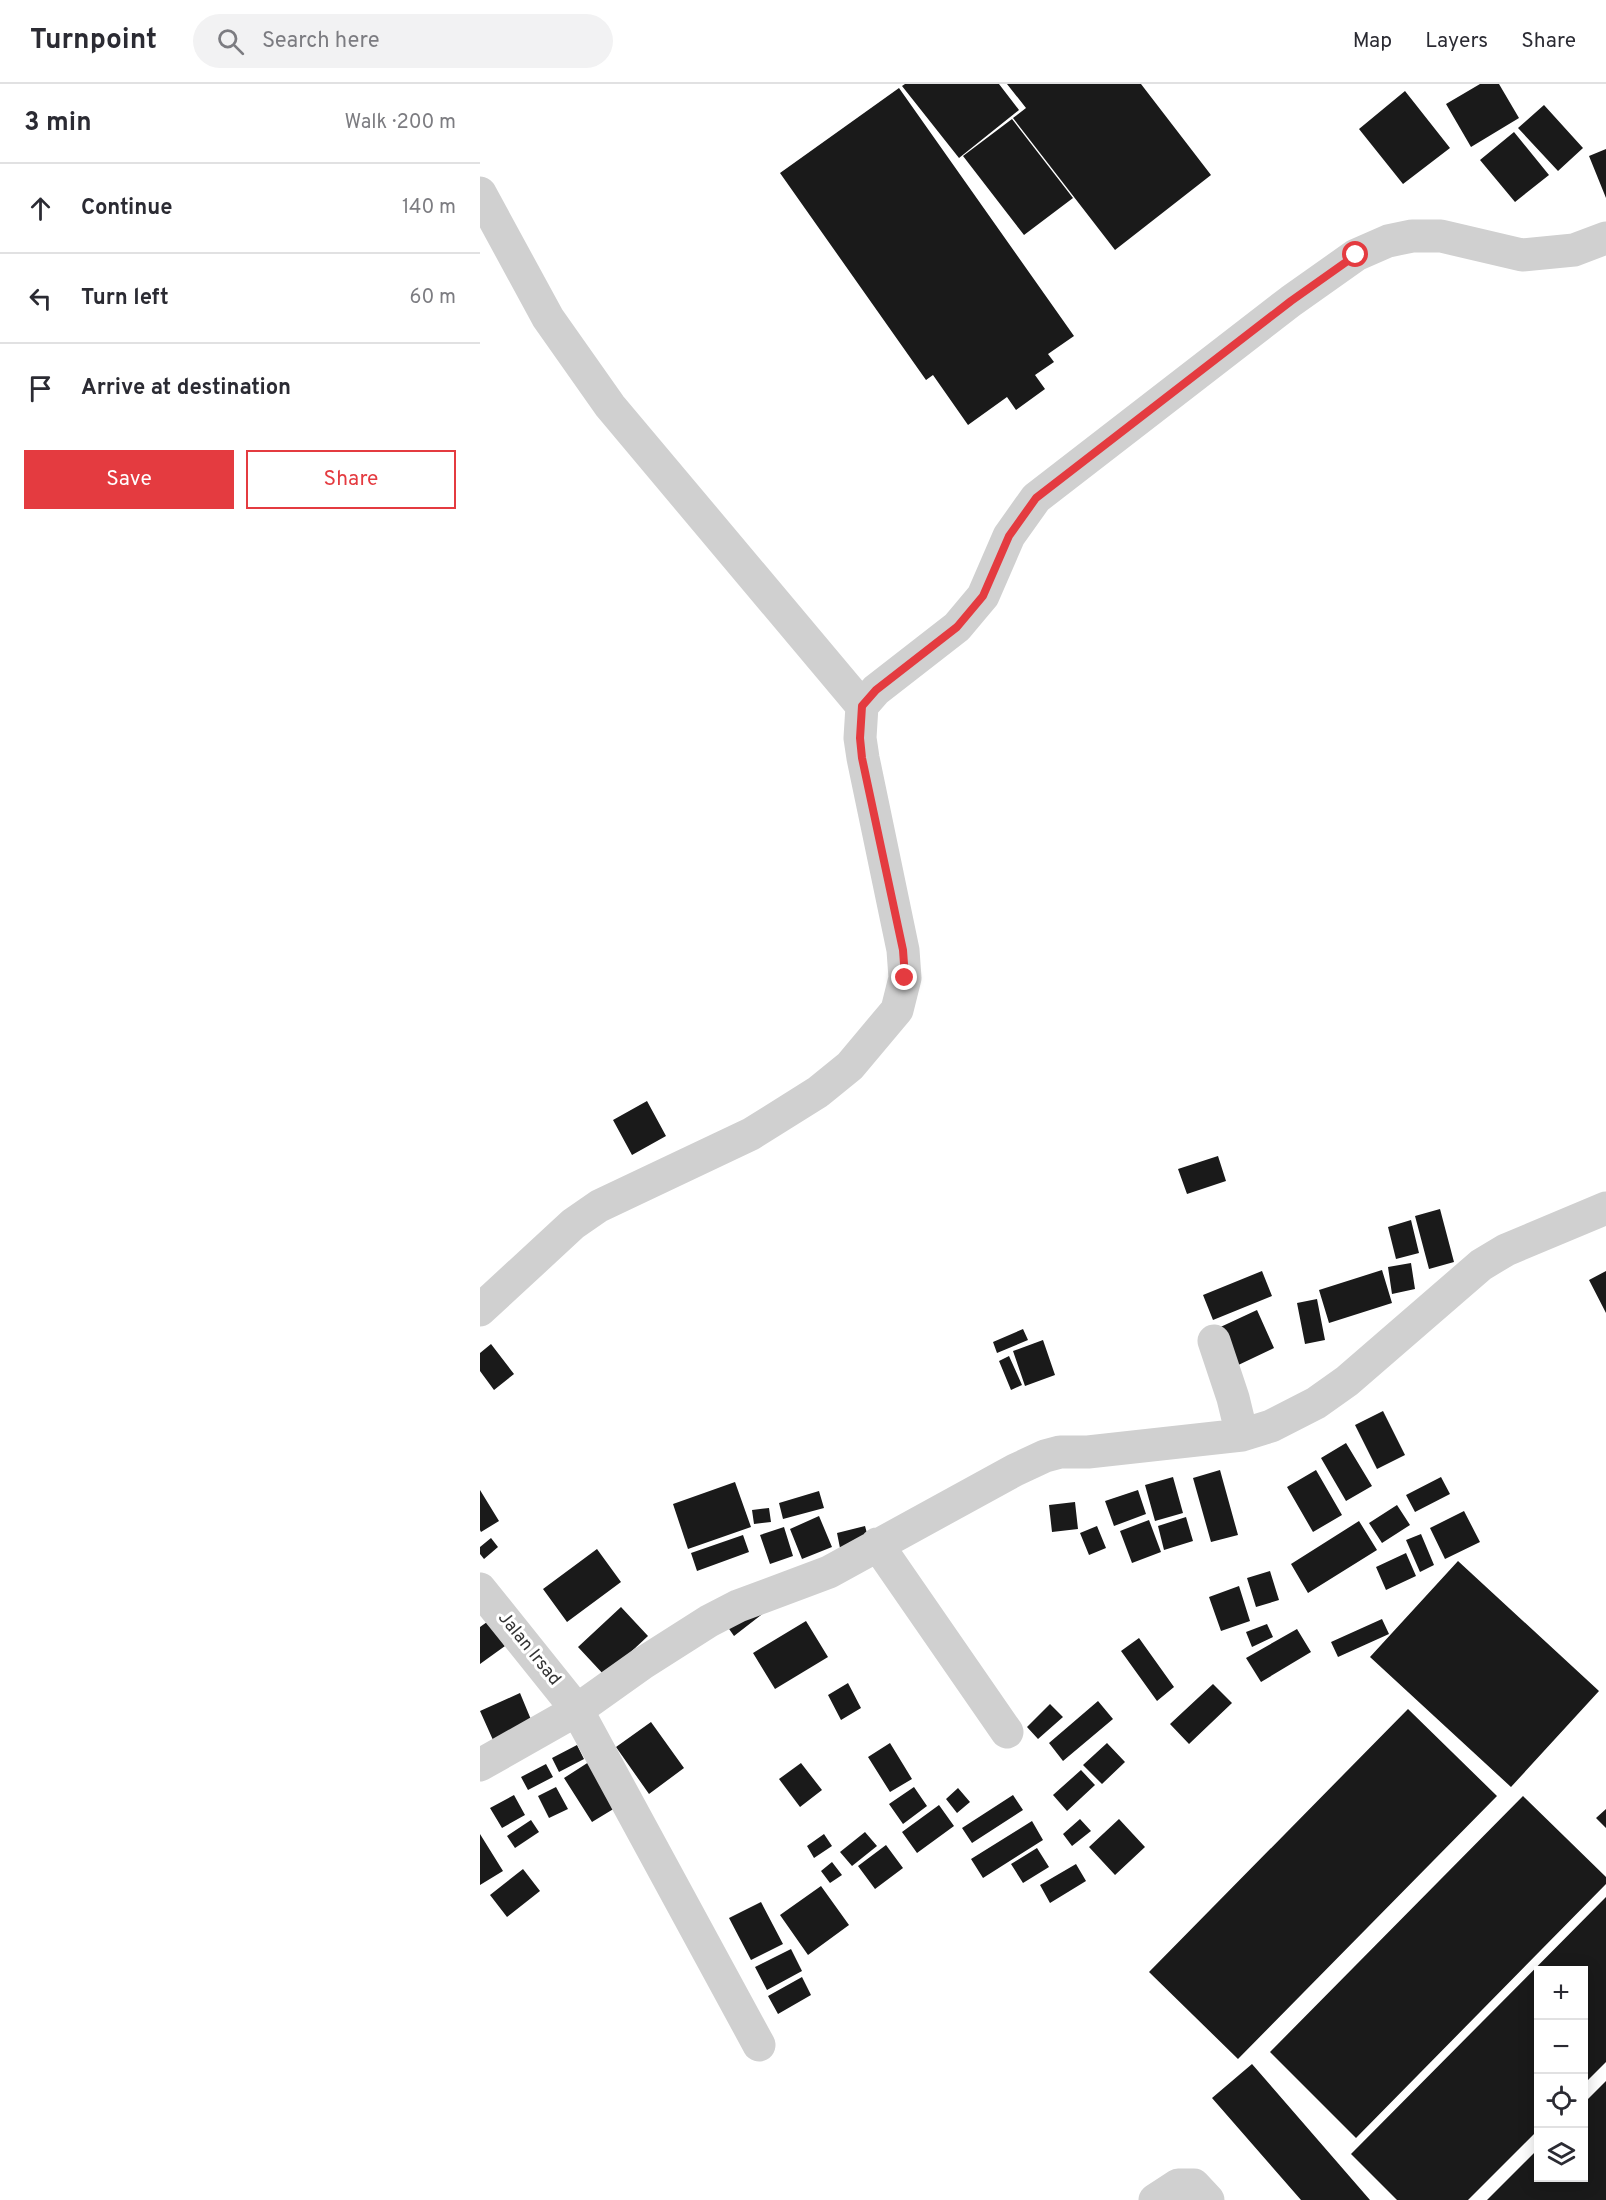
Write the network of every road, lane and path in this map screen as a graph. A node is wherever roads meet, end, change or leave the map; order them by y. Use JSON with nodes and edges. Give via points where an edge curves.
{"nodes":[{"id":1,"x":480,"y":193,"type":"edge"},
{"id":2,"x":1606,"y":238,"type":"edge"},
{"id":3,"x":862,"y":706,"type":"junction"},
{"id":4,"x":1606,"y":1208,"type":"edge"},
{"id":5,"x":480,"y":1310,"type":"edge"},
{"id":6,"x":1214,"y":1341,"type":"dead end"},
{"id":7,"x":1242,"y":1435,"type":"junction"},
{"id":8,"x":877,"y":1544,"type":"junction"},
{"id":9,"x":480,"y":1589,"type":"edge"},
{"id":10,"x":577,"y":1710,"type":"junction"},
{"id":11,"x":1007,"y":1732,"type":"dead end"},
{"id":12,"x":480,"y":1765,"type":"edge"},
{"id":13,"x":759,"y":2045,"type":"dead end"},
{"id":14,"x":1155,"y":2200,"type":"edge"},
{"id":15,"x":1208,"y":2200,"type":"edge"}],
"edges":[{"from":1,"to":3,"type":"street","via":[[548,318],[610,406]]},
{"from":2,"to":3,"type":"street","via":[[1574,250],[1522,255],[1441,236],[1412,236],[1356,255],[1036,498],[1009,536],[983,596],[957,627],[876,690]]},
{"from":3,"to":5,"type":"street","via":[[862,758],[903,950],[905,978],[897,1010],[850,1066],[818,1092],[751,1134],[599,1206],[573,1224]]},
{"from":4,"to":7,"type":"street","via":[[1489,1260],[1316,1403],[1271,1426]]},
{"from":6,"to":7,"type":"street"},
{"from":7,"to":8,"type":"street","via":[[1045,1456]]},
{"from":8,"to":10,"type":"street","via":[[829,1572],[738,1606],[710,1621]]},
{"from":8,"to":11,"type":"street"},
{"from":9,"to":10,"type":"street","name":"Jalan Irsad"},
{"from":10,"to":12,"type":"street"},
{"from":10,"to":13,"type":"street","name":"Jalan Irsad"},
{"from":14,"to":15,"type":"street","via":[[1178,2185],[1194,2185]]}]}
